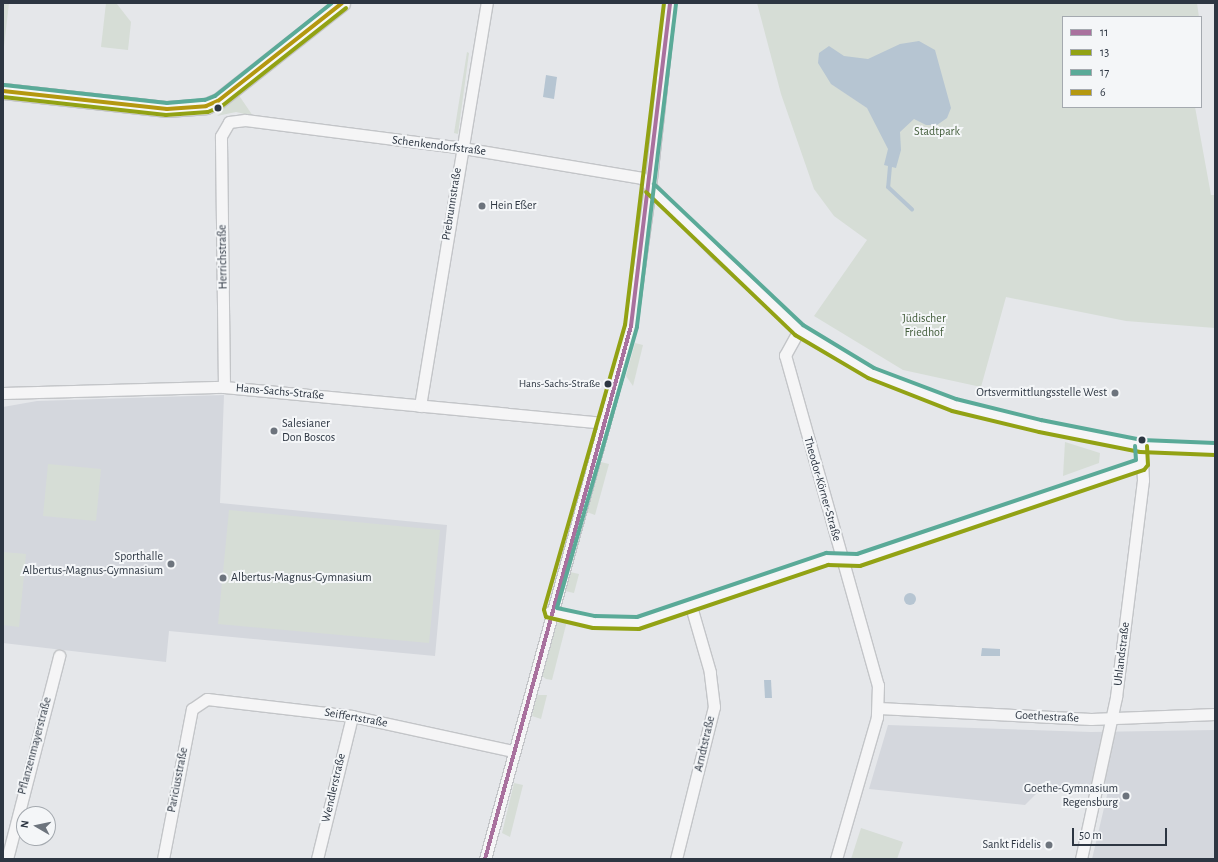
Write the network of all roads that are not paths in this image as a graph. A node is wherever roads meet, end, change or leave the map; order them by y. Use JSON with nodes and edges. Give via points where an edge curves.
{"nodes":[{"id":1,"x":342,"y":3,"type":"edge"},
{"id":2,"x":487,"y":3,"type":"edge"},
{"id":3,"x":670,"y":3,"type":"edge"},
{"id":4,"x":3,"y":90,"type":"edge"},
{"id":5,"x":223,"y":126,"type":"joint"},
{"id":6,"x":463,"y":148,"type":"junction"},
{"id":7,"x":650,"y":188,"type":"junction"},
{"id":8,"x":800,"y":330,"type":"junction"},
{"id":9,"x":224,"y":387,"type":"junction"},
{"id":10,"x":3,"y":393,"type":"edge"},
{"id":11,"x":420,"y":406,"type":"junction"},
{"id":12,"x":603,"y":423,"type":"junction"},
{"id":13,"x":1141,"y":446,"type":"junction"},
{"id":14,"x":1215,"y":449,"type":"edge"},
{"id":15,"x":1142,"y":464,"type":"junction"},
{"id":16,"x":842,"y":560,"type":"junction"},
{"id":17,"x":691,"y":606,"type":"junction"},
{"id":18,"x":550,"y":612,"type":"junction"},
{"id":19,"x":59,"y":656,"type":"dead end"},
{"id":20,"x":197,"y":702,"type":"joint"},
{"id":21,"x":879,"y":708,"type":"junction"},
{"id":22,"x":1215,"y":714,"type":"edge"},
{"id":23,"x":352,"y":716,"type":"junction"},
{"id":24,"x":1111,"y":717,"type":"junction"},
{"id":25,"x":512,"y":751,"type":"junction"},
{"id":26,"x":7,"y":859,"type":"edge"},
{"id":27,"x":163,"y":859,"type":"edge"},
{"id":28,"x":317,"y":859,"type":"edge"},
{"id":29,"x":485,"y":859,"type":"edge"},
{"id":30,"x":676,"y":859,"type":"edge"},
{"id":31,"x":836,"y":859,"type":"edge"},
{"id":32,"x":1081,"y":859,"type":"edge"}],
"edges":[{"from":1,"to":4,"type":"street","via":[[218,101],[206,106],[167,108]]},
{"from":2,"to":6,"type":"street","name":"Prebrunnstraße"},
{"from":3,"to":7,"type":"street"},
{"from":5,"to":6,"type":"street","name":"Schenkendorfstraße","via":[[245,120]]},
{"from":5,"to":9,"type":"street","name":"Herrichstraße"},
{"from":6,"to":7,"type":"street","name":"Schenkendorfstraße","via":[[642,178]]},
{"from":6,"to":11,"type":"street","name":"Prebrunnstraße"},
{"from":7,"to":8,"type":"street","name":"Schenkendorfstraße"},
{"from":7,"to":12,"type":"street","via":[[631,326]]},
{"from":8,"to":13,"type":"street","name":"Schenkendorfstraße","via":[[871,373],[954,405]]},
{"from":8,"to":16,"type":"street","name":"Theodor-Körner-Straße","via":[[785,355]]},
{"from":9,"to":10,"type":"street","name":"Hans-Sachs-Straße"},
{"from":9,"to":11,"type":"street","name":"Hans-Sachs-Straße"},
{"from":11,"to":12,"type":"street","name":"Hans-Sachs-Straße"},
{"from":12,"to":18,"type":"street"},
{"from":13,"to":14,"type":"street","name":"Schenkendorfstraße"},
{"from":13,"to":15,"type":"street","name":"Uhlandstraße"},
{"from":15,"to":16,"type":"street","via":[[858,560]]},
{"from":15,"to":24,"type":"street","name":"Uhlandstraße"},
{"from":16,"to":17,"type":"street","via":[[827,559]]},
{"from":16,"to":21,"type":"street","name":"Theodor-Körner-Straße","via":[[878,685]]},
{"from":17,"to":18,"type":"street","via":[[638,623],[616,624]]},
{"from":17,"to":30,"type":"street","name":"Arndtstraße","via":[[710,672],[714,706]]},
{"from":18,"to":25,"type":"street"},
{"from":19,"to":26,"type":"street","name":"Pflanzenmayerstraße"},
{"from":20,"to":23,"type":"street","name":"Seiffertstraße","via":[[207,699]]},
{"from":20,"to":27,"type":"street","name":"Pariciusstraße","via":[[192,709]]},
{"from":21,"to":24,"type":"street","name":"Goethestraße"},
{"from":21,"to":31,"type":"street","name":"Theodor-Körner-Straße"},
{"from":22,"to":24,"type":"street","name":"Goethestraße"},
{"from":23,"to":25,"type":"street","name":"Seiffertstraße"},
{"from":23,"to":28,"type":"street","name":"Wendlerstraße"},
{"from":24,"to":32,"type":"street","name":"Uhlandstraße"},
{"from":25,"to":29,"type":"street"}]}
